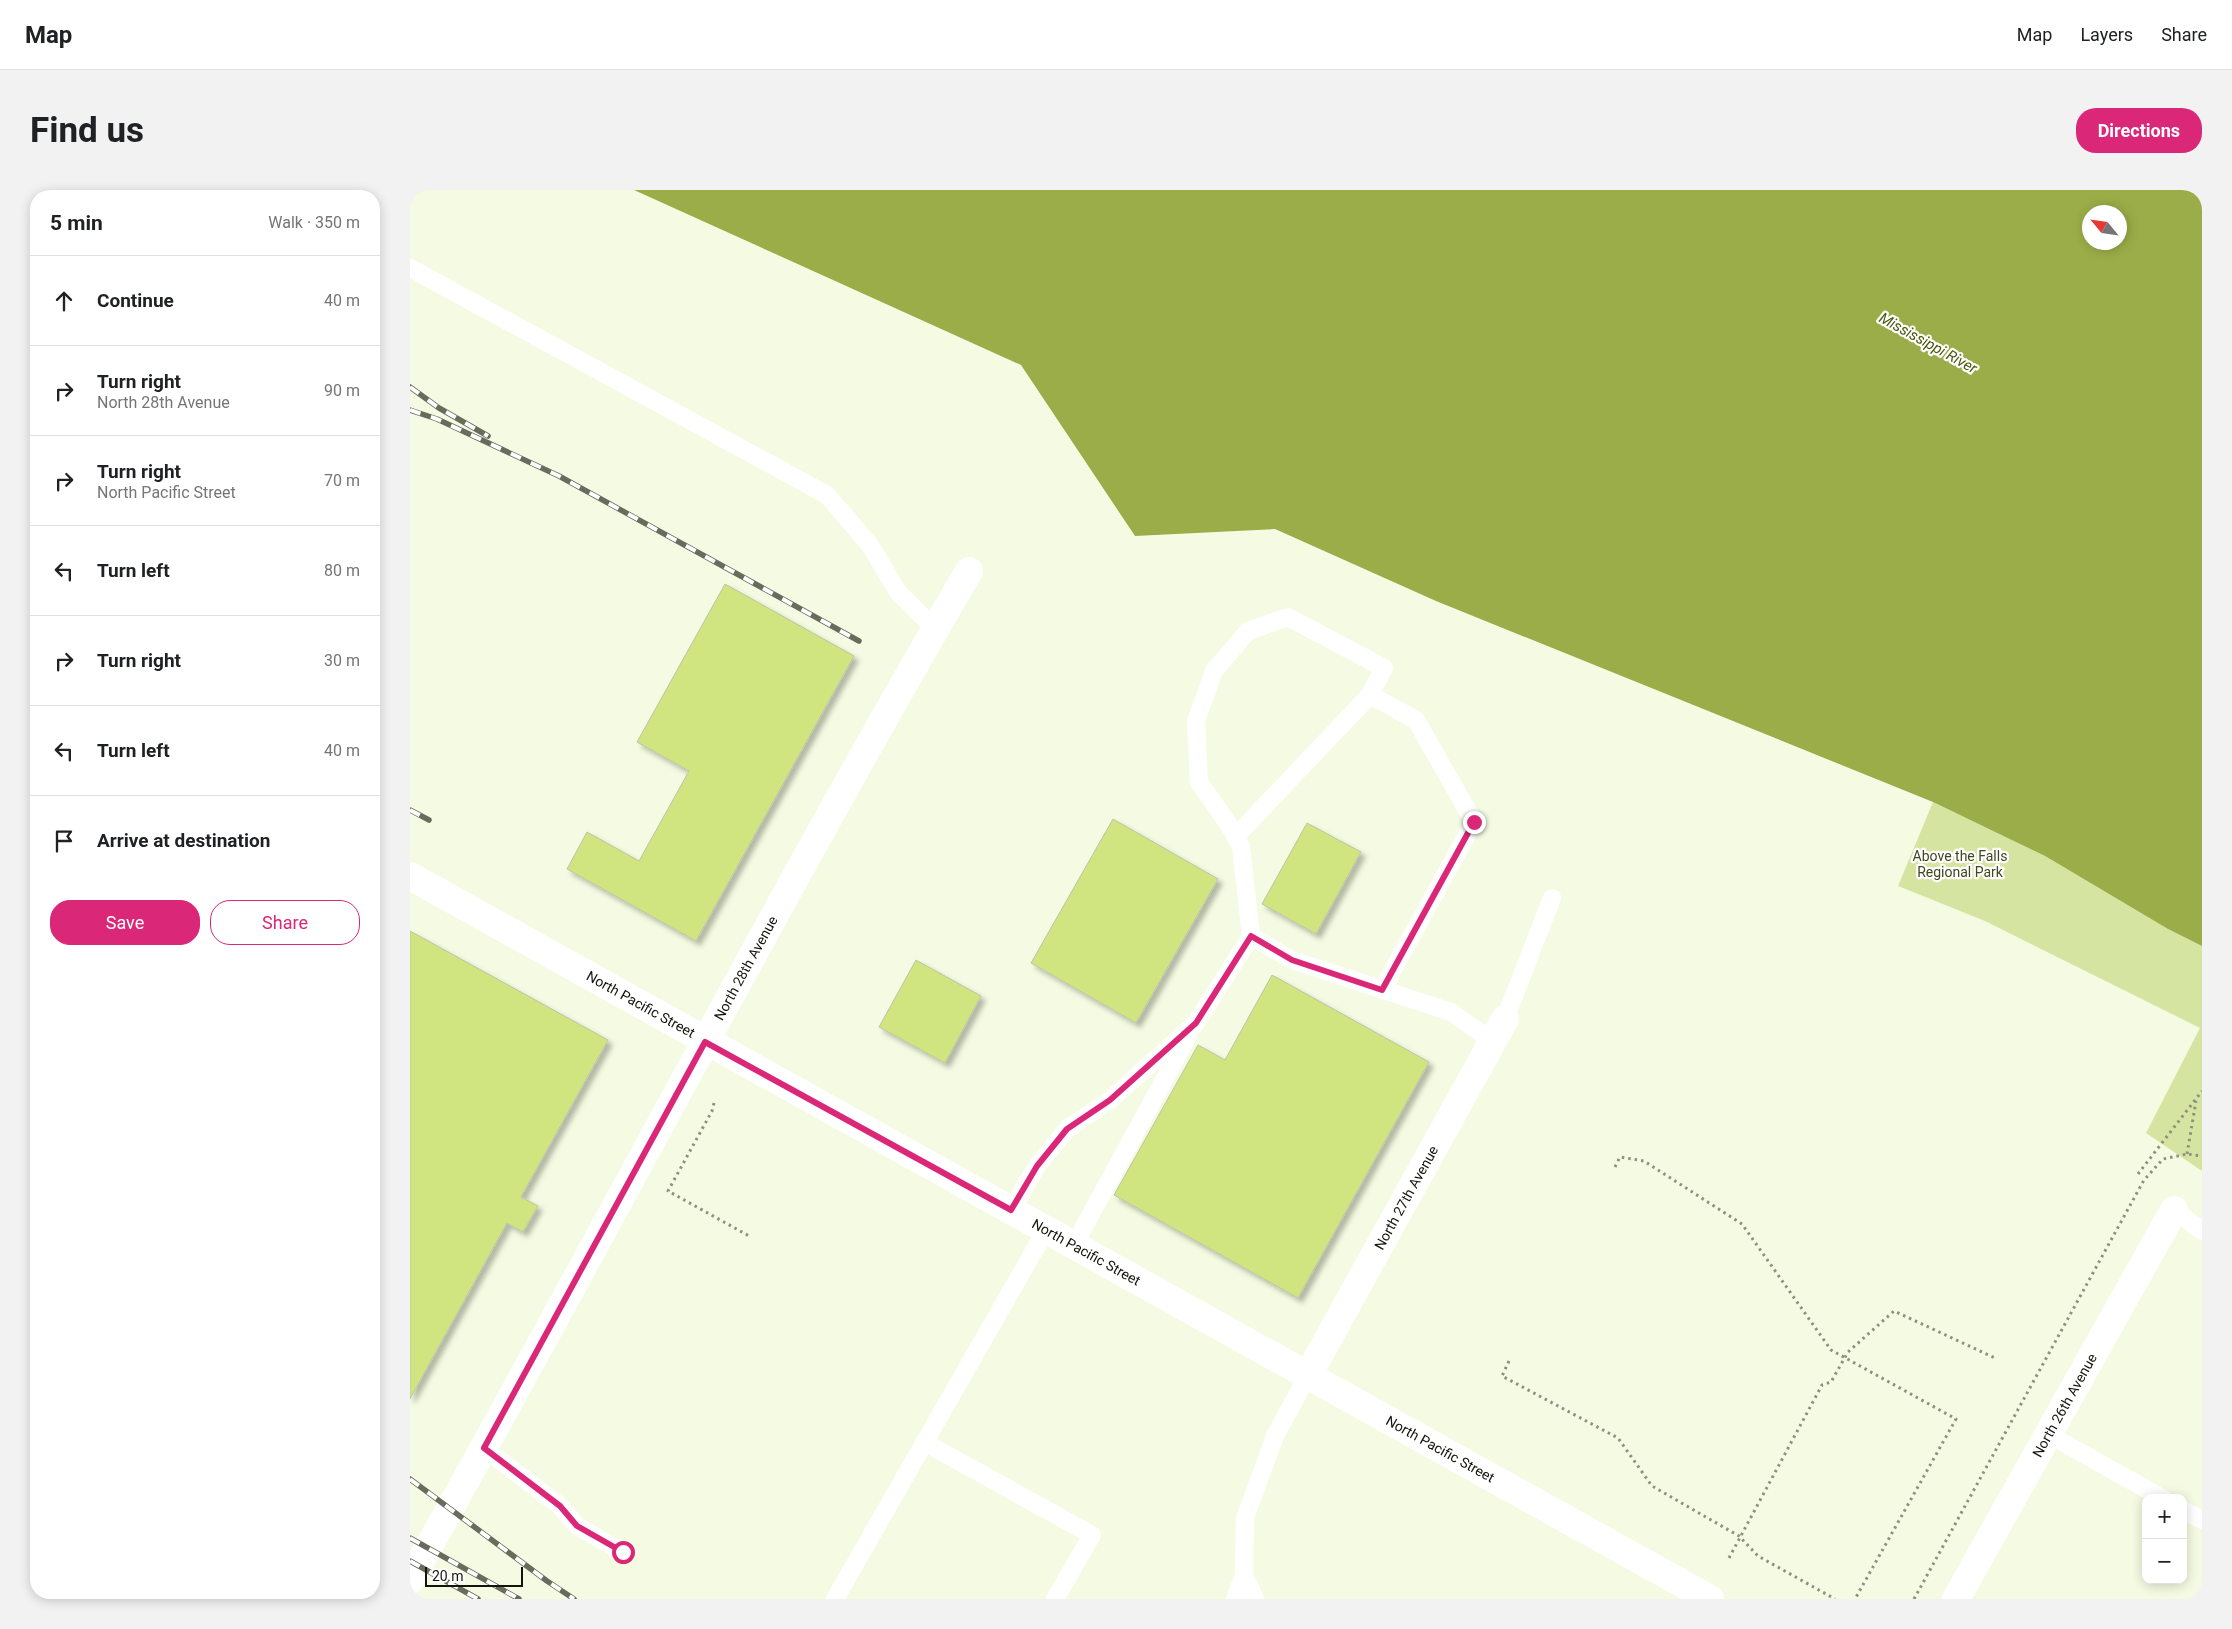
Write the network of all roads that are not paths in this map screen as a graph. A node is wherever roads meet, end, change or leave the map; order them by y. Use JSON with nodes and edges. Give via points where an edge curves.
{"nodes":[{"id":1,"x":410,"y":268,"type":"edge"},
{"id":2,"x":969,"y":571,"type":"dead end"},
{"id":3,"x":935,"y":629,"type":"junction"},
{"id":4,"x":1370,"y":695,"type":"junction"},
{"id":5,"x":1236,"y":836,"type":"junction"},
{"id":6,"x":410,"y":876,"type":"edge"},
{"id":7,"x":1552,"y":898,"type":"dead end"},
{"id":8,"x":1251,"y":936,"type":"junction"},
{"id":9,"x":1382,"y":990,"type":"junction"},
{"id":10,"x":1196,"y":1023,"type":"junction"},
{"id":11,"x":1498,"y":1030,"type":"junction"},
{"id":12,"x":705,"y":1042,"type":"junction"},
{"id":13,"x":1011,"y":1210,"type":"junction"},
{"id":14,"x":2174,"y":1210,"type":"joint"},
{"id":15,"x":1046,"y":1230,"type":"junction"},
{"id":16,"x":2202,"y":1231,"type":"edge"},
{"id":17,"x":1074,"y":1245,"type":"junction"},
{"id":18,"x":1307,"y":1377,"type":"junction"},
{"id":19,"x":2048,"y":1434,"type":"junction"},
{"id":20,"x":924,"y":1442,"type":"junction"},
{"id":21,"x":484,"y":1448,"type":"junction"},
{"id":22,"x":2155,"y":1494,"type":"edge"},
{"id":23,"x":2187,"y":1512,"type":"edge"},
{"id":24,"x":2202,"y":1520,"type":"edge"},
{"id":25,"x":623,"y":1552,"type":"dead end"},
{"id":26,"x":1244,"y":1575,"type":"junction"},
{"id":27,"x":410,"y":1580,"type":"edge"},
{"id":28,"x":835,"y":1599,"type":"edge"},
{"id":29,"x":1056,"y":1599,"type":"edge"},
{"id":30,"x":1235,"y":1599,"type":"edge"},
{"id":31,"x":1255,"y":1599,"type":"edge"},
{"id":32,"x":1710,"y":1599,"type":"edge"},
{"id":33,"x":1956,"y":1599,"type":"edge"}],
"edges":[{"from":1,"to":3,"type":"lane","via":[[827,495],[870,545],[898,592]]},
{"from":2,"to":3,"type":"street","name":"North 28th Avenue"},
{"from":3,"to":12,"type":"street","name":"North 28th Avenue"},
{"from":4,"to":5,"type":"lane"},
{"from":4,"to":5,"type":"lane","via":[[1384,668],[1288,617],[1248,630],[1214,671],[1196,721],[1199,782]]},
{"from":4,"to":9,"type":"lane","via":[[1416,720],[1474,822]]},
{"from":5,"to":8,"type":"lane","via":[[1241,846]]},
{"from":6,"to":12,"type":"street","name":"North Pacific Street"},
{"from":7,"to":11,"type":"lane"},
{"from":8,"to":9,"type":"lane","via":[[1292,960]]},
{"from":8,"to":10,"type":"lane"},
{"from":9,"to":11,"type":"lane"},
{"from":10,"to":13,"type":"lane","via":[[1110,1100],[1067,1129],[1037,1166]]},
{"from":10,"to":17,"type":"lane"},
{"from":11,"to":18,"type":"street","name":"North 27th Avenue"},
{"from":12,"to":13,"type":"street","name":"North Pacific Street"},
{"from":12,"to":21,"type":"street","name":"North 28th Avenue"},
{"from":13,"to":15,"type":"street","name":"North Pacific Street"},
{"from":14,"to":16,"type":"lane"},
{"from":14,"to":19,"type":"street","name":"North 26th Avenue"},
{"from":15,"to":17,"type":"street","name":"North Pacific Street"},
{"from":15,"to":20,"type":"lane"},
{"from":17,"to":18,"type":"street","name":"North Pacific Street"},
{"from":18,"to":26,"type":"lane","via":[[1275,1436],[1245,1518]]},
{"from":18,"to":32,"type":"street","name":"North Pacific Street"},
{"from":19,"to":22,"type":"lane"},
{"from":19,"to":33,"type":"street","name":"North 26th Avenue"},
{"from":20,"to":28,"type":"lane"},
{"from":20,"to":29,"type":"lane","via":[[1092,1535]]},
{"from":21,"to":25,"type":"lane","via":[[560,1506],[577,1526]]},
{"from":21,"to":27,"type":"street","name":"North 28th Avenue"},
{"from":23,"to":24,"type":"lane"},
{"from":26,"to":30,"type":"lane"},
{"from":26,"to":31,"type":"lane"}]}
